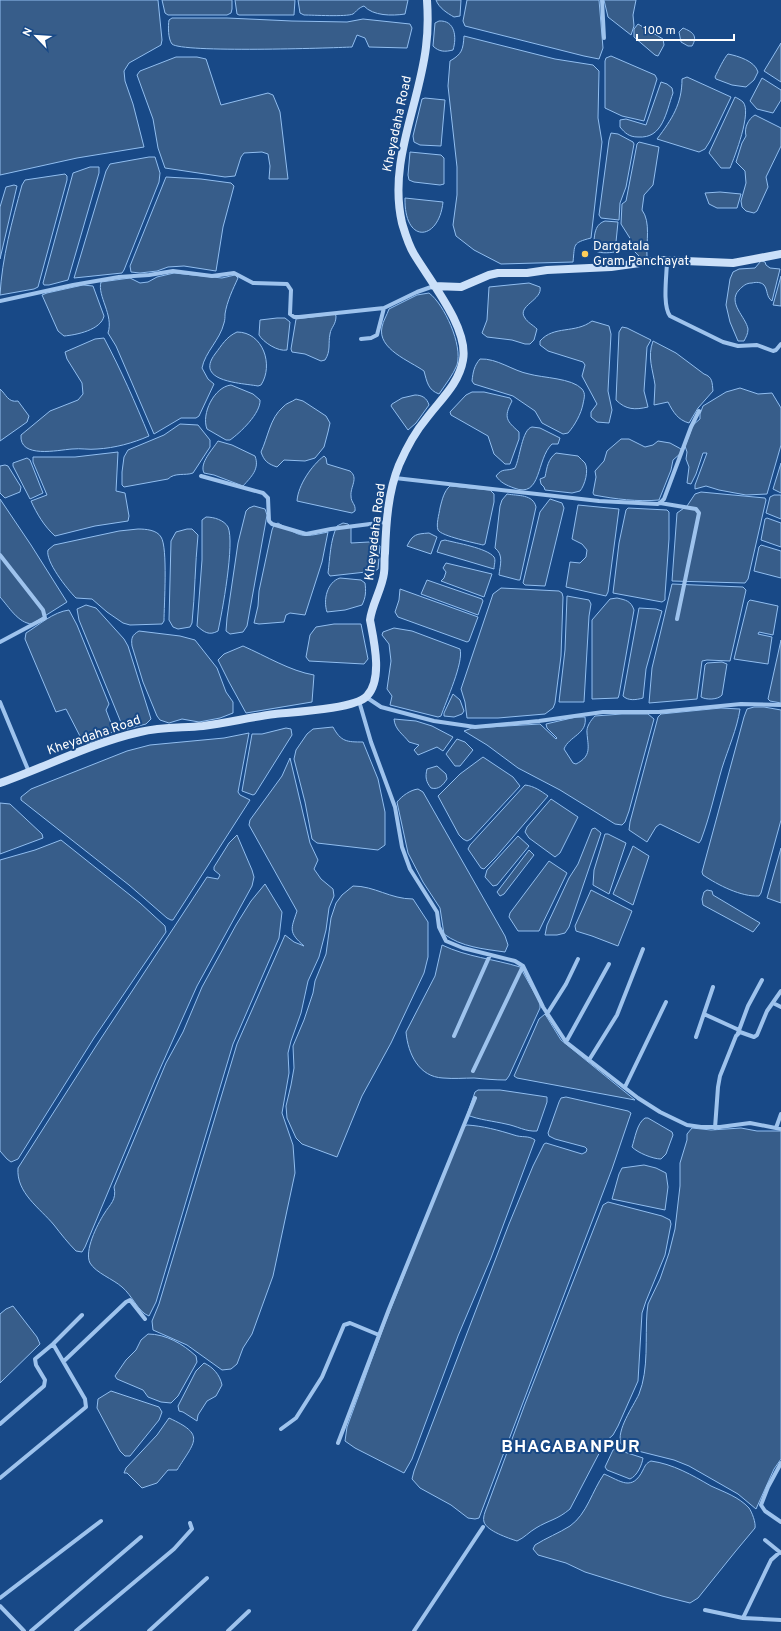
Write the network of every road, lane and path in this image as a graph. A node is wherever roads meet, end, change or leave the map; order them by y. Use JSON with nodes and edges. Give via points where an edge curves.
{"nodes":[{"id":1,"x":427,"y":0,"type":"edge"},
{"id":2,"x":602,"y":0,"type":"edge"},
{"id":3,"x":604,"y":38,"type":"dead end"},
{"id":4,"x":781,"y":254,"type":"edge"},
{"id":5,"x":667,"y":260,"type":"junction"},
{"id":6,"x":434,"y":286,"type":"junction"},
{"id":7,"x":0,"y":301,"type":"edge"},
{"id":8,"x":384,"y":308,"type":"junction"},
{"id":9,"x":361,"y":339,"type":"dead end"},
{"id":10,"x":781,"y":344,"type":"edge"},
{"id":11,"x":699,"y":411,"type":"dead end"},
{"id":12,"x":202,"y":476,"type":"dead end"},
{"id":13,"x":395,"y":478,"type":"junction"},
{"id":14,"x":660,"y":503,"type":"junction"},
{"id":15,"x":387,"y":522,"type":"junction"},
{"id":16,"x":0,"y":554,"type":"edge"},
{"id":17,"x":677,"y":619,"type":"dead end"},
{"id":18,"x":0,"y":642,"type":"edge"},
{"id":19,"x":0,"y":702,"type":"edge"},
{"id":20,"x":367,"y":702,"type":"junction"},
{"id":21,"x":781,"y":705,"type":"edge"},
{"id":22,"x":29,"y":772,"type":"junction"},
{"id":23,"x":0,"y":783,"type":"edge"},
{"id":24,"x":643,"y":949,"type":"dead end"},
{"id":25,"x":490,"y":955,"type":"junction"},
{"id":26,"x":578,"y":959,"type":"dead end"},
{"id":27,"x":609,"y":964,"type":"dead end"},
{"id":28,"x":523,"y":966,"type":"junction"},
{"id":29,"x":762,"y":980,"type":"dead end"},
{"id":30,"x":713,"y":987,"type":"dead end"},
{"id":31,"x":781,"y":991,"type":"edge"},
{"id":32,"x":666,"y":1002,"type":"dead end"},
{"id":33,"x":773,"y":1003,"type":"junction"},
{"id":34,"x":781,"y":1007,"type":"edge"},
{"id":35,"x":547,"y":1014,"type":"junction"},
{"id":36,"x":704,"y":1014,"type":"junction"},
{"id":37,"x":739,"y":1031,"type":"junction"},
{"id":38,"x":454,"y":1036,"type":"dead end"},
{"id":39,"x":696,"y":1037,"type":"dead end"},
{"id":40,"x":566,"y":1042,"type":"junction"},
{"id":41,"x":589,"y":1060,"type":"junction"},
{"id":42,"x":473,"y":1071,"type":"dead end"},
{"id":43,"x":625,"y":1087,"type":"junction"},
{"id":44,"x":475,"y":1098,"type":"dead end"},
{"id":45,"x":781,"y":1114,"type":"edge"},
{"id":46,"x":716,"y":1128,"type":"junction"},
{"id":47,"x":779,"y":1128,"type":"edge"},
{"id":48,"x":82,"y":1315,"type":"dead end"},
{"id":49,"x":145,"y":1319,"type":"dead end"},
{"id":50,"x":379,"y":1335,"type":"junction"},
{"id":51,"x":53,"y":1344,"type":"junction"},
{"id":52,"x":64,"y":1361,"type":"junction"},
{"id":53,"x":0,"y":1424,"type":"edge"},
{"id":54,"x":280,"y":1429,"type":"dead end"},
{"id":55,"x":338,"y":1443,"type":"dead end"},
{"id":56,"x":781,"y":1463,"type":"edge"},
{"id":57,"x":0,"y":1478,"type":"edge"},
{"id":58,"x":101,"y":1521,"type":"dead end"},
{"id":59,"x":781,"y":1522,"type":"edge"},
{"id":60,"x":191,"y":1525,"type":"dead end"},
{"id":61,"x":483,"y":1527,"type":"dead end"},
{"id":62,"x":141,"y":1538,"type":"dead end"},
{"id":63,"x":765,"y":1540,"type":"dead end"},
{"id":64,"x":780,"y":1552,"type":"edge"},
{"id":65,"x":208,"y":1578,"type":"dead end"},
{"id":66,"x":0,"y":1598,"type":"edge"},
{"id":67,"x":0,"y":1606,"type":"edge"},
{"id":68,"x":705,"y":1610,"type":"dead end"},
{"id":69,"x":249,"y":1611,"type":"dead end"},
{"id":70,"x":743,"y":1618,"type":"junction"},
{"id":71,"x":781,"y":1620,"type":"edge"},
{"id":72,"x":24,"y":1631,"type":"edge"},
{"id":73,"x":31,"y":1631,"type":"edge"},
{"id":74,"x":76,"y":1631,"type":"edge"},
{"id":75,"x":149,"y":1631,"type":"edge"},
{"id":76,"x":228,"y":1631,"type":"edge"},
{"id":77,"x":414,"y":1631,"type":"edge"}],
"edges":[{"from":1,"to":6,"type":"main road","name":"Kheyadaha Road","via":[[426,46],[400,162],[398,204],[408,242]]},
{"from":2,"to":3,"type":"street"},
{"from":4,"to":5,"type":"main road","via":[[717,264]]},
{"from":5,"to":6,"type":"main road","via":[[611,267],[498,273],[462,287]]},
{"from":5,"to":10,"type":"street","via":[[666,304],[670,316],[728,344],[757,345],[773,351]]},
{"from":6,"to":8,"type":"street"},
{"from":6,"to":13,"type":"main road","name":"Kheyadaha Road","via":[[458,328],[464,348],[463,361],[450,390],[410,442]]},
{"from":7,"to":8,"type":"street","via":[[98,281],[181,271],[212,276],[234,273],[254,283],[287,284],[292,290],[290,314],[294,317]]},
{"from":8,"to":9,"type":"street","via":[[377,335]]},
{"from":11,"to":14,"type":"street","via":[[664,499]]},
{"from":12,"to":15,"type":"street","via":[[263,493],[268,498],[268,517],[272,524],[306,534]]},
{"from":13,"to":14,"type":"street","via":[[599,501]]},
{"from":13,"to":15,"type":"main road","name":"Kheyadaha Road"},
{"from":14,"to":17,"type":"street","via":[[696,509],[700,513]]},
{"from":15,"to":20,"type":"main road","name":"Kheyadaha Road","via":[[384,571],[370,620],[376,670]]},
{"from":16,"to":18,"type":"street","via":[[43,610],[45,618]]},
{"from":19,"to":22,"type":"street"},
{"from":20,"to":21,"type":"street","via":[[434,721],[475,727],[603,712],[658,712],[741,704]]},
{"from":20,"to":22,"type":"main road","name":"Kheyadaha Road","via":[[202,726],[139,732],[99,744]]},
{"from":20,"to":25,"type":"street","via":[[363,713],[395,807],[402,846],[410,869],[437,912],[442,935],[450,943]]},
{"from":22,"to":23,"type":"main road","name":"Kheyadaha Road"},
{"from":24,"to":41,"type":"street","via":[[617,1015]]},
{"from":25,"to":28,"type":"street","via":[[515,961]]},
{"from":25,"to":38,"type":"street"},
{"from":26,"to":35,"type":"street"},
{"from":27,"to":40,"type":"street"},
{"from":28,"to":35,"type":"street"},
{"from":28,"to":42,"type":"street"},
{"from":29,"to":37,"type":"street","via":[[748,1006]]},
{"from":30,"to":36,"type":"street"},
{"from":31,"to":33,"type":"street"},
{"from":32,"to":43,"type":"street"},
{"from":33,"to":34,"type":"street"},
{"from":33,"to":37,"type":"street","via":[[757,1035],[754,1037]]},
{"from":35,"to":40,"type":"street"},
{"from":36,"to":37,"type":"street"},
{"from":36,"to":39,"type":"street"},
{"from":37,"to":46,"type":"street","via":[[720,1076]]},
{"from":40,"to":41,"type":"street"},
{"from":41,"to":43,"type":"street"},
{"from":43,"to":46,"type":"street","via":[[647,1105],[676,1120],[694,1126]]},
{"from":44,"to":50,"type":"street"},
{"from":45,"to":47,"type":"street"},
{"from":46,"to":47,"type":"street","via":[[750,1123]]},
{"from":48,"to":51,"type":"street"},
{"from":49,"to":52,"type":"street","via":[[130,1300],[126,1302]]},
{"from":50,"to":54,"type":"street","via":[[350,1323],[344,1325],[322,1377],[296,1418]]},
{"from":50,"to":55,"type":"street"},
{"from":51,"to":52,"type":"street"},
{"from":51,"to":53,"type":"street","via":[[35,1359],[45,1380],[44,1386]]},
{"from":52,"to":57,"type":"street","via":[[85,1399],[86,1407]]},
{"from":56,"to":59,"type":"street","via":[[761,1504],[765,1511]]},
{"from":58,"to":66,"type":"street"},
{"from":60,"to":74,"type":"street","via":[[191,1531],[174,1549]]},
{"from":61,"to":77,"type":"street"},
{"from":62,"to":73,"type":"street"},
{"from":63,"to":64,"type":"street"},
{"from":64,"to":70,"type":"street","via":[[773,1557]]},
{"from":65,"to":75,"type":"street"},
{"from":67,"to":72,"type":"street"},
{"from":68,"to":70,"type":"street"},
{"from":69,"to":76,"type":"street"},
{"from":70,"to":71,"type":"street"}]}
